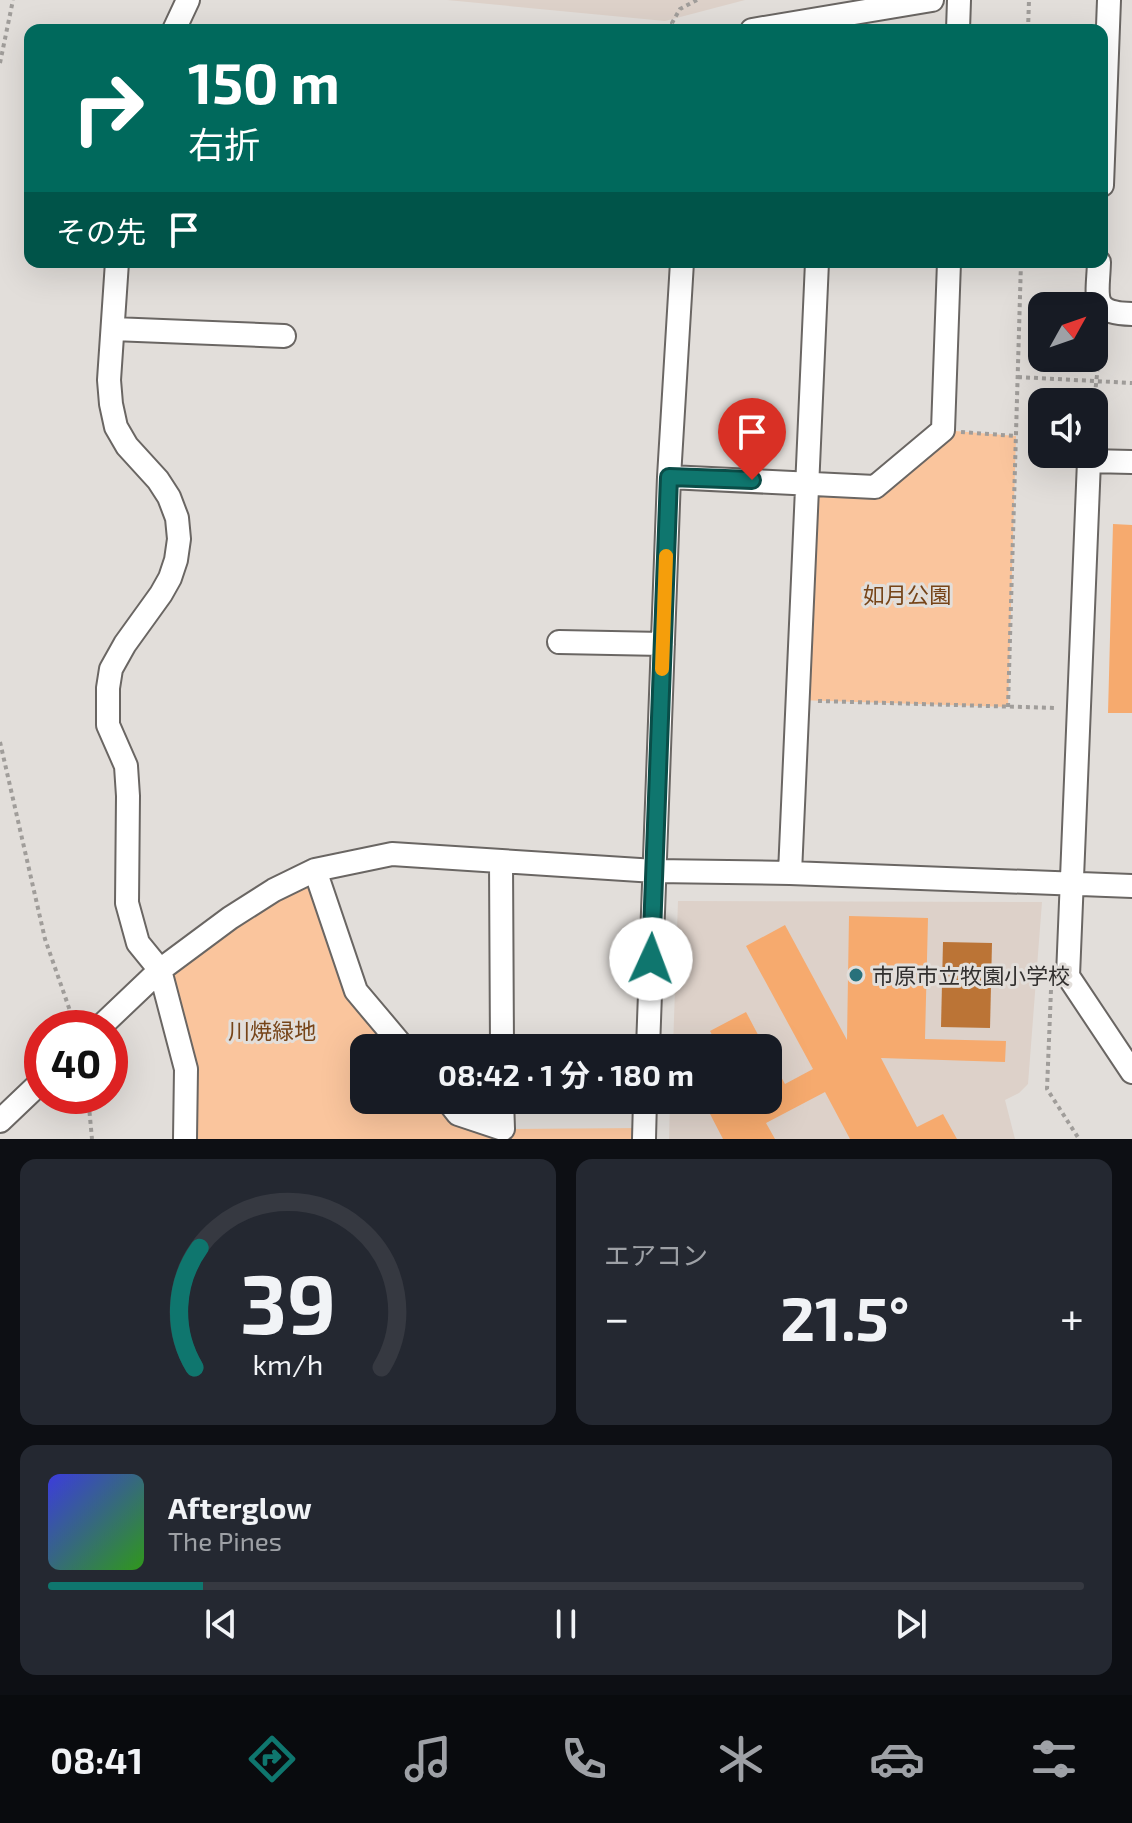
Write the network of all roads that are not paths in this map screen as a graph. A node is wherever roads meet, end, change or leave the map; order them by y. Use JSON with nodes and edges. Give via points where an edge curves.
{"nodes":[{"id":1,"x":188,"y":0,"type":"edge"},
{"id":2,"x":932,"y":0,"type":"edge"},
{"id":3,"x":959,"y":0,"type":"edge"},
{"id":4,"x":1109,"y":0,"type":"edge"},
{"id":5,"x":177,"y":24,"type":"edge"},
{"id":6,"x":828,"y":24,"type":"edge"},
{"id":7,"x":958,"y":24,"type":"edge"},
{"id":8,"x":1108,"y":26,"type":"edge"},
{"id":9,"x":117,"y":268,"type":"edge"},
{"id":10,"x":682,"y":268,"type":"edge"},
{"id":11,"x":817,"y":268,"type":"edge"},
{"id":12,"x":949,"y":268,"type":"edge"},
{"id":13,"x":1099,"y":268,"type":"edge"},
{"id":14,"x":1132,"y":314,"type":"edge"},
{"id":15,"x":113,"y":329,"type":"junction"},
{"id":16,"x":284,"y":336,"type":"dead end"},
{"id":17,"x":1132,"y":462,"type":"edge"},
{"id":18,"x":669,"y":477,"type":"junction"},
{"id":19,"x":807,"y":483,"type":"junction"},
{"id":20,"x":559,"y":642,"type":"dead end"},
{"id":21,"x":663,"y":644,"type":"junction"},
{"id":22,"x":501,"y":861,"type":"junction"},
{"id":23,"x":315,"y":870,"type":"junction"},
{"id":24,"x":655,"y":871,"type":"junction"},
{"id":25,"x":790,"y":873,"type":"junction"},
{"id":26,"x":1073,"y":884,"type":"junction"},
{"id":27,"x":1132,"y":886,"type":"edge"},
{"id":28,"x":160,"y":970,"type":"junction"},
{"id":29,"x":118,"y":1010,"type":"edge"},
{"id":30,"x":392,"y":1034,"type":"edge"},
{"id":31,"x":502,"y":1034,"type":"edge"},
{"id":32,"x":649,"y":1034,"type":"edge"},
{"id":33,"x":1132,"y":1072,"type":"edge"},
{"id":34,"x":24,"y":1098,"type":"edge"},
{"id":35,"x":458,"y":1114,"type":"edge"},
{"id":36,"x":502,"y":1114,"type":"edge"},
{"id":37,"x":645,"y":1114,"type":"edge"},
{"id":38,"x":0,"y":1121,"type":"edge"},
{"id":39,"x":185,"y":1139,"type":"edge"},
{"id":40,"x":644,"y":1139,"type":"edge"}],
"edges":[{"from":1,"to":5,"type":"street"},
{"from":2,"to":6,"type":"street"},
{"from":3,"to":7,"type":"street"},
{"from":4,"to":8,"type":"street"},
{"from":9,"to":15,"type":"street"},
{"from":10,"to":18,"type":"street"},
{"from":11,"to":19,"type":"street"},
{"from":12,"to":19,"type":"street","via":[[943,430],[875,487]]},
{"from":13,"to":14,"type":"street","via":[[1098,300],[1104,310]]},
{"from":15,"to":16,"type":"street"},
{"from":15,"to":28,"type":"street","via":[[109,380],[116,427],[169,497],[179,539],[170,578],[125,644],[111,669],[108,688],[108,725],[126,766],[127,903],[138,943]]},
{"from":17,"to":26,"type":"street","via":[[1089,461]]},
{"from":18,"to":19,"type":"street"},
{"from":18,"to":21,"type":"street"},
{"from":19,"to":25,"type":"street"},
{"from":20,"to":21,"type":"street"},
{"from":21,"to":24,"type":"street"},
{"from":22,"to":23,"type":"street","via":[[392,854]]},
{"from":22,"to":24,"type":"street"},
{"from":22,"to":31,"type":"street"},
{"from":23,"to":28,"type":"street","via":[[230,918]]},
{"from":23,"to":30,"type":"street","via":[[356,991]]},
{"from":24,"to":25,"type":"street"},
{"from":24,"to":32,"type":"street"},
{"from":25,"to":26,"type":"street"},
{"from":26,"to":27,"type":"street"},
{"from":26,"to":33,"type":"street","via":[[1068,976]]},
{"from":28,"to":29,"type":"street"},
{"from":28,"to":39,"type":"street","via":[[186,1069]]},
{"from":34,"to":38,"type":"street"},
{"from":35,"to":36,"type":"street","via":[[503,1129]]},
{"from":37,"to":40,"type":"street"}]}
